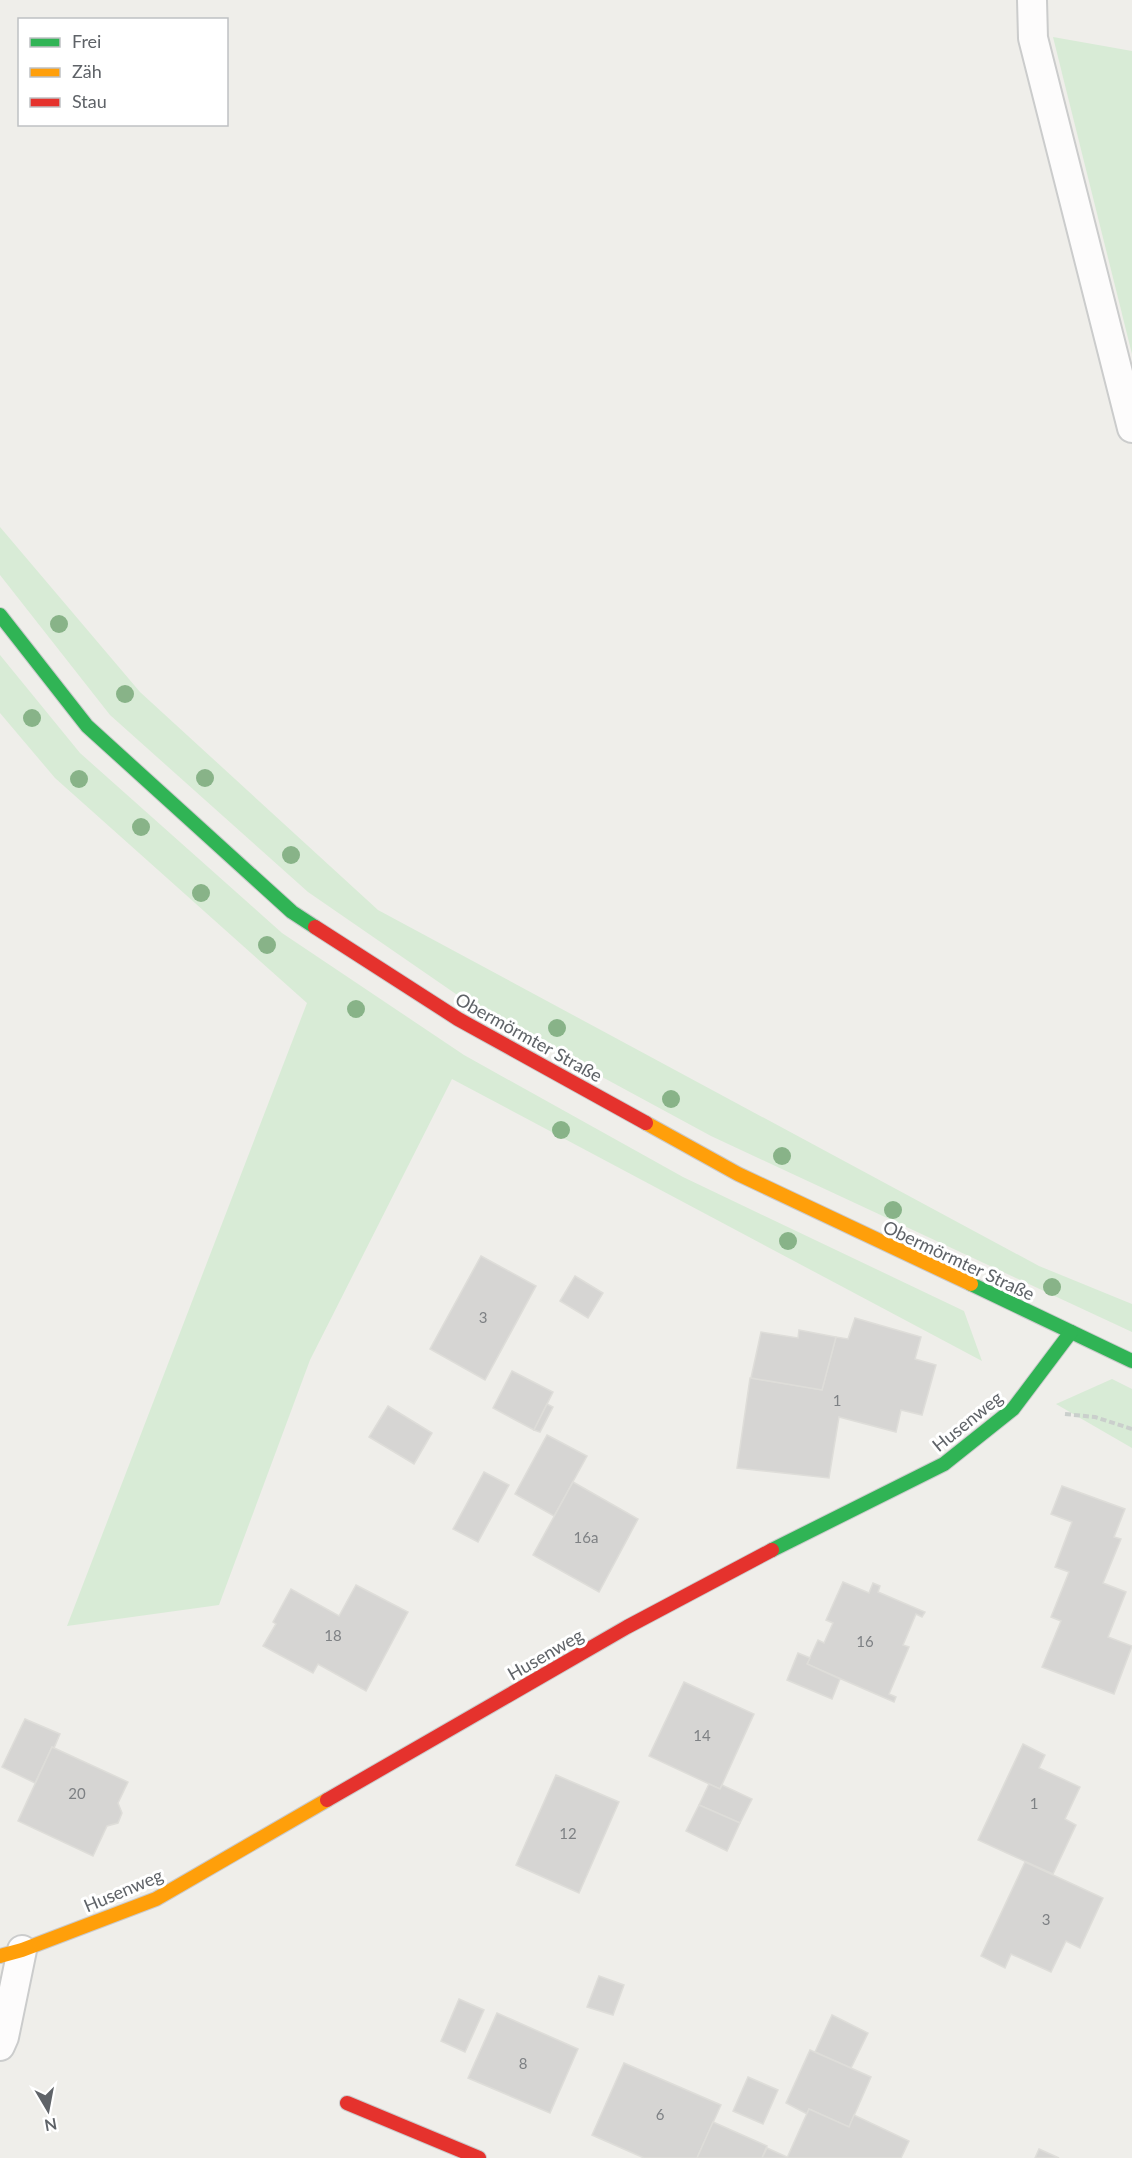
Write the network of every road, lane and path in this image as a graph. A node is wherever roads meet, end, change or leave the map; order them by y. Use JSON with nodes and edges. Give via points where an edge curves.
{"nodes":[{"id":1,"x":1032,"y":0,"type":"edge"},
{"id":2,"x":1132,"y":429,"type":"edge"},
{"id":3,"x":0,"y":615,"type":"edge"},
{"id":4,"x":1071,"y":1332,"type":"junction"},
{"id":5,"x":1132,"y":1361,"type":"edge"},
{"id":6,"x":1013,"y":1409,"type":"junction"},
{"id":7,"x":1132,"y":1429,"type":"edge"},
{"id":8,"x":11,"y":1953,"type":"edge"},
{"id":9,"x":0,"y":2046,"type":"edge"},
{"id":10,"x":347,"y":2103,"type":"dead end"},
{"id":11,"x":478,"y":2158,"type":"edge"}],
"edges":[{"from":1,"to":2,"type":"lane","via":[[1033,38]]},
{"from":3,"to":4,"type":"street","name":"Obermörmter Straße","via":[[87,726],[292,912],[458,1019],[738,1174]]},
{"from":4,"to":5,"type":"street","name":"Obermörmter Straße"},
{"from":4,"to":6,"type":"street","name":"Husenweg"},
{"from":6,"to":7,"type":"path","via":[[1095,1417]]},
{"from":6,"to":8,"type":"street","name":"Husenweg","via":[[944,1464],[627,1627],[156,1899]]},
{"from":8,"to":9,"type":"lane"},
{"from":10,"to":11,"type":"street"}]}
